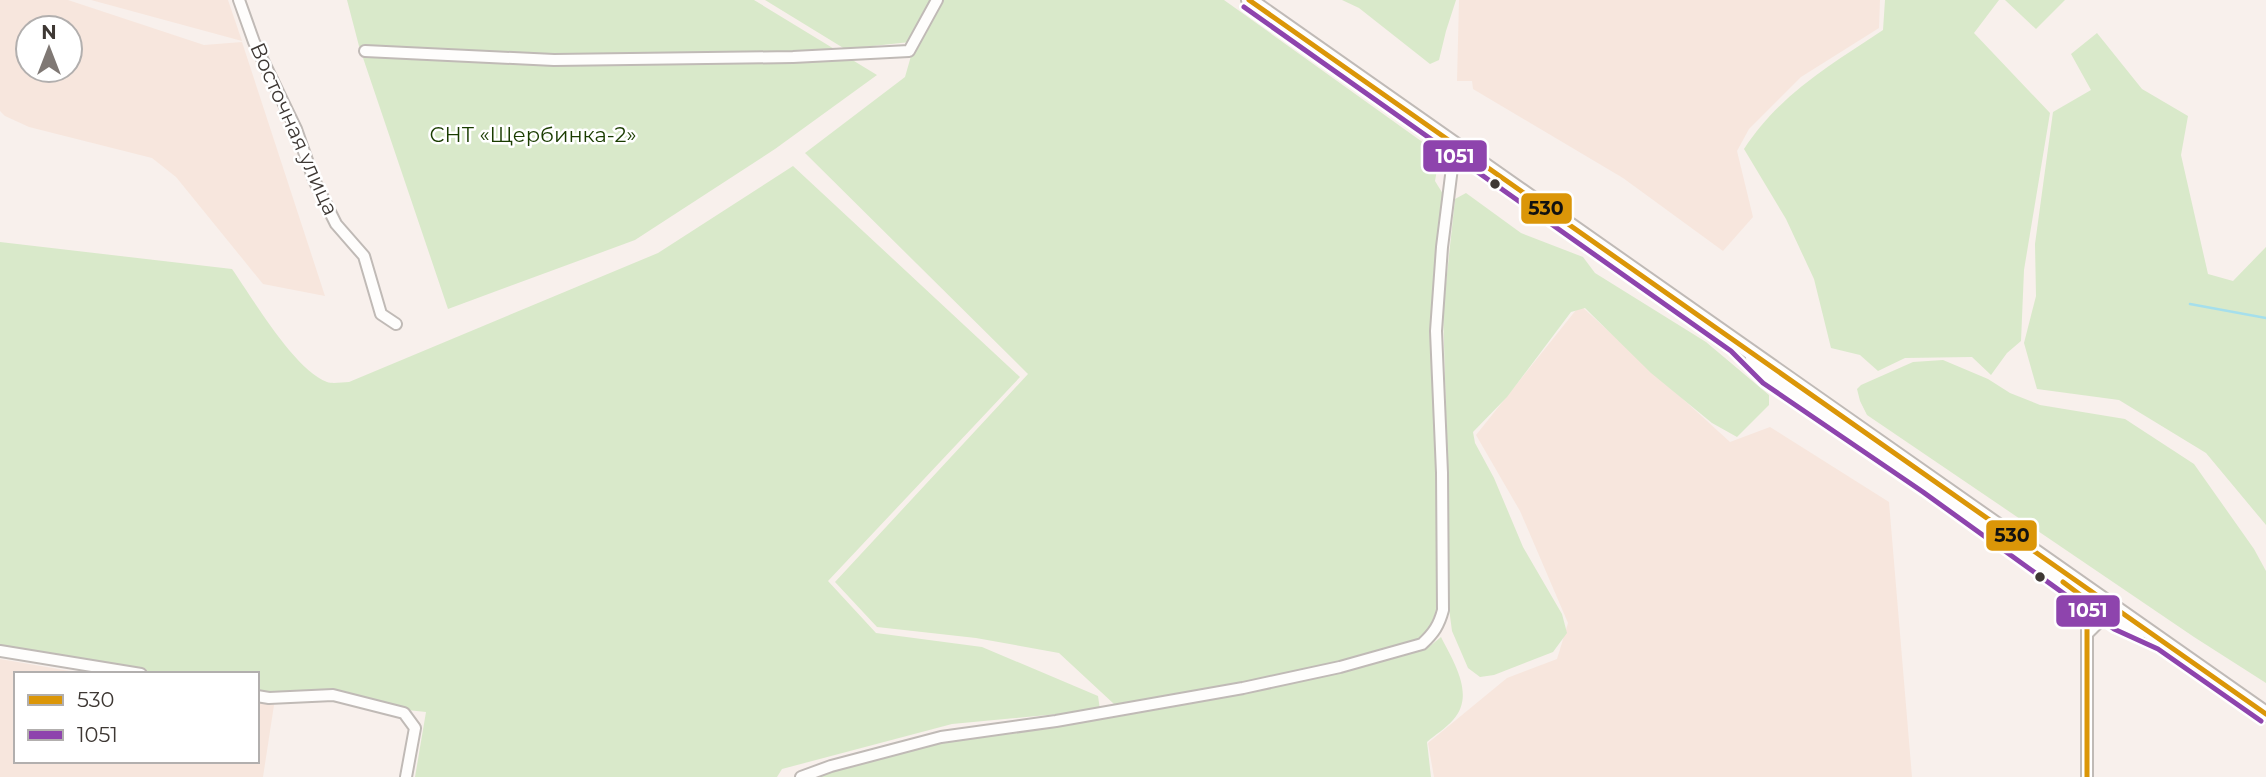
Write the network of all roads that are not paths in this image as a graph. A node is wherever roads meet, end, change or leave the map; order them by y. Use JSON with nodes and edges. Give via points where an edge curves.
{"nodes":[{"id":1,"x":239,"y":0,"type":"edge"},
{"id":2,"x":937,"y":0,"type":"edge"},
{"id":3,"x":1249,"y":0,"type":"edge"},
{"id":4,"x":365,"y":51,"type":"dead end"},
{"id":5,"x":1455,"y":144,"type":"junction"},
{"id":6,"x":396,"y":324,"type":"dead end"},
{"id":7,"x":1737,"y":344,"type":"junction"},
{"id":8,"x":2084,"y":597,"type":"junction"},
{"id":9,"x":2115,"y":619,"type":"junction"},
{"id":10,"x":2086,"y":637,"type":"junction"},
{"id":11,"x":2162,"y":641,"type":"junction"},
{"id":12,"x":0,"y":651,"type":"edge"},
{"id":13,"x":129,"y":672,"type":"edge"},
{"id":14,"x":259,"y":696,"type":"edge"},
{"id":15,"x":2266,"y":714,"type":"edge"},
{"id":16,"x":406,"y":777,"type":"edge"},
{"id":17,"x":800,"y":777,"type":"edge"},
{"id":18,"x":2087,"y":777,"type":"edge"}],
"edges":[{"from":1,"to":6,"type":"street","name":"Восточная улица","via":[[314,180],[336,224],[363,256],[381,314]]},
{"from":2,"to":4,"type":"street","via":[[909,51],[554,60]]},
{"from":3,"to":5,"type":"main road"},
{"from":5,"to":7,"type":"main road"},
{"from":5,"to":17,"type":"street","via":[[1436,331],[1443,610],[1433,634],[1422,644],[1340,667],[1165,702],[941,737]]},
{"from":7,"to":8,"type":"street","via":[[1768,376]]},
{"from":7,"to":11,"type":"main road"},
{"from":8,"to":9,"type":"street"},
{"from":8,"to":10,"type":"street"},
{"from":9,"to":10,"type":"street","via":[[2099,621]]},
{"from":9,"to":11,"type":"street"},
{"from":10,"to":18,"type":"street"},
{"from":11,"to":15,"type":"main road"},
{"from":12,"to":13,"type":"street"},
{"from":14,"to":16,"type":"street","via":[[333,695],[404,713],[415,728]]}]}
